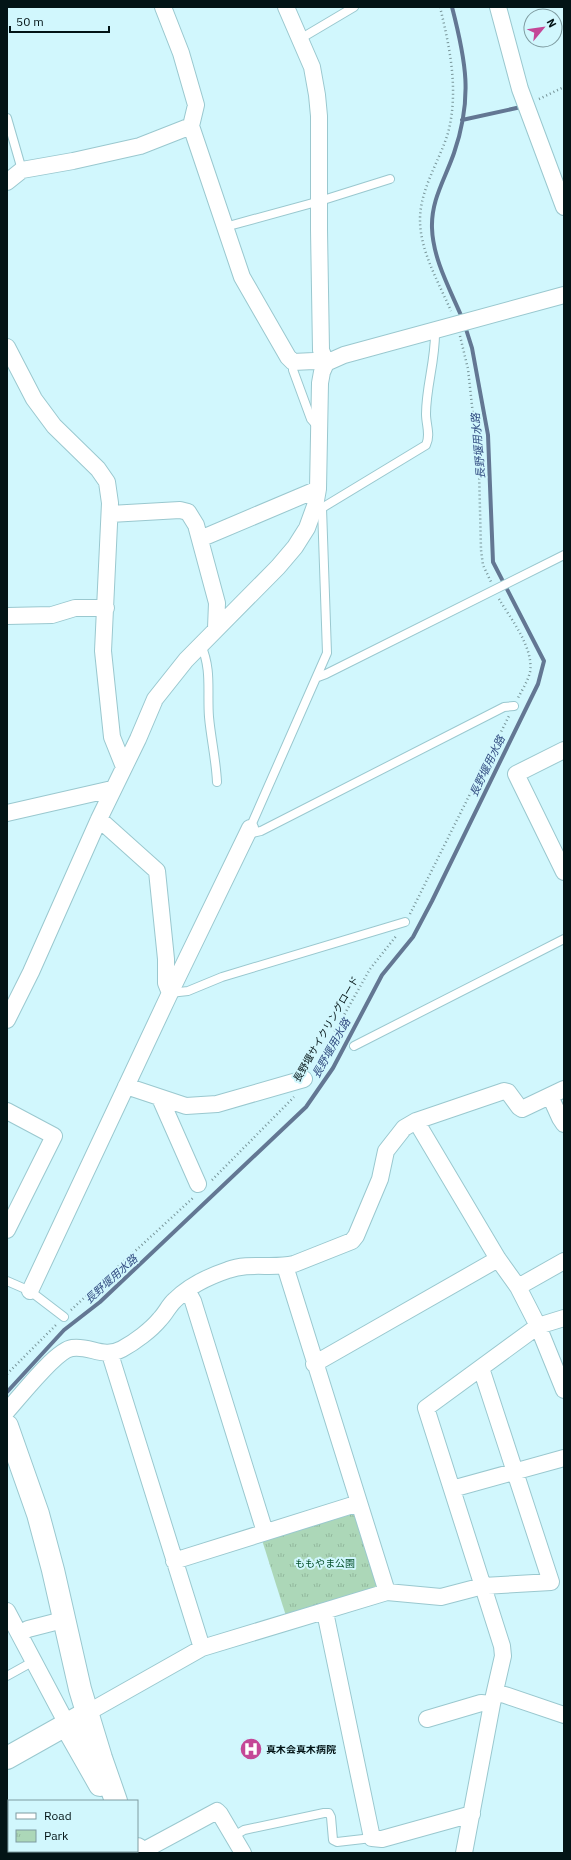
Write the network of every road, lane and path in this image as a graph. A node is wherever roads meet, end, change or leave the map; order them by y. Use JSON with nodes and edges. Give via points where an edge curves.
{"nodes":[{"id":1,"x":163,"y":7,"type":"edge"},
{"id":2,"x":286,"y":7,"type":"edge"},
{"id":3,"x":354,"y":7,"type":"edge"},
{"id":4,"x":440,"y":7,"type":"edge"},
{"id":5,"x":498,"y":7,"type":"edge"},
{"id":6,"x":300,"y":39,"type":"junction"},
{"id":7,"x":564,"y":88,"type":"edge"},
{"id":8,"x":526,"y":106,"type":"junction"},
{"id":9,"x":7,"y":118,"type":"edge"},
{"id":10,"x":190,"y":126,"type":"junction"},
{"id":11,"x":22,"y":170,"type":"junction"},
{"id":12,"x":390,"y":179,"type":"dead end"},
{"id":13,"x":7,"y":182,"type":"edge"},
{"id":14,"x":320,"y":201,"type":"junction"},
{"id":15,"x":564,"y":207,"type":"edge"},
{"id":16,"x":225,"y":227,"type":"junction"},
{"id":17,"x":564,"y":295,"type":"edge"},
{"id":18,"x":453,"y":315,"type":"dead end"},
{"id":19,"x":435,"y":330,"type":"junction"},
{"id":20,"x":460,"y":334,"type":"dead end"},
{"id":21,"x":7,"y":347,"type":"edge"},
{"id":22,"x":293,"y":362,"type":"junction"},
{"id":23,"x":326,"y":363,"type":"junction"},
{"id":24,"x":319,"y":428,"type":"junction"},
{"id":25,"x":318,"y":489,"type":"junction"},
{"id":26,"x":318,"y":507,"type":"junction"},
{"id":27,"x":110,"y":514,"type":"junction"},
{"id":28,"x":200,"y":539,"type":"junction"},
{"id":29,"x":564,"y":555,"type":"edge"},
{"id":30,"x":496,"y":589,"type":"junction"},
{"id":31,"x":106,"y":608,"type":"junction"},
{"id":32,"x":7,"y":616,"type":"edge"},
{"id":33,"x":216,"y":628,"type":"junction"},
{"id":34,"x":202,"y":645,"type":"junction"},
{"id":35,"x":318,"y":676,"type":"junction"},
{"id":36,"x":514,"y":706,"type":"junction"},
{"id":37,"x":564,"y":750,"type":"edge"},
{"id":38,"x":124,"y":767,"type":"junction"},
{"id":39,"x":217,"y":782,"type":"dead end"},
{"id":40,"x":112,"y":789,"type":"junction"},
{"id":41,"x":7,"y":813,"type":"edge"},
{"id":42,"x":98,"y":819,"type":"junction"},
{"id":43,"x":249,"y":831,"type":"junction"},
{"id":44,"x":564,"y":872,"type":"edge"},
{"id":45,"x":405,"y":922,"type":"junction"},
{"id":46,"x":564,"y":939,"type":"edge"},
{"id":47,"x":170,"y":993,"type":"junction"},
{"id":48,"x":7,"y":1020,"type":"edge"},
{"id":49,"x":354,"y":1046,"type":"dead end"},
{"id":50,"x":307,"y":1078,"type":"joint"},
{"id":51,"x":126,"y":1086,"type":"junction"},
{"id":52,"x":557,"y":1093,"type":"edge"},
{"id":53,"x":297,"y":1094,"type":"dead end"},
{"id":54,"x":160,"y":1098,"type":"junction"},
{"id":55,"x":7,"y":1111,"type":"edge"},
{"id":56,"x":416,"y":1121,"type":"junction"},
{"id":57,"x":564,"y":1124,"type":"edge"},
{"id":58,"x":201,"y":1187,"type":"junction"},
{"id":59,"x":7,"y":1230,"type":"edge"},
{"id":60,"x":498,"y":1259,"type":"junction"},
{"id":61,"x":564,"y":1261,"type":"edge"},
{"id":62,"x":285,"y":1266,"type":"junction"},
{"id":63,"x":7,"y":1281,"type":"edge"},
{"id":64,"x":518,"y":1287,"type":"junction"},
{"id":65,"x":187,"y":1290,"type":"junction"},
{"id":66,"x":30,"y":1291,"type":"junction"},
{"id":67,"x":64,"y":1317,"type":"junction"},
{"id":68,"x":564,"y":1318,"type":"edge"},
{"id":69,"x":538,"y":1326,"type":"junction"},
{"id":70,"x":110,"y":1354,"type":"junction"},
{"id":71,"x":314,"y":1364,"type":"junction"},
{"id":72,"x":481,"y":1368,"type":"junction"},
{"id":73,"x":7,"y":1374,"type":"edge"},
{"id":74,"x":564,"y":1390,"type":"edge"},
{"id":75,"x":7,"y":1411,"type":"edge"},
{"id":76,"x":7,"y":1426,"type":"edge"},
{"id":77,"x":564,"y":1458,"type":"edge"},
{"id":78,"x":515,"y":1472,"type":"junction"},
{"id":79,"x":452,"y":1489,"type":"junction"},
{"id":80,"x":358,"y":1503,"type":"junction"},
{"id":81,"x":265,"y":1532,"type":"junction"},
{"id":82,"x":174,"y":1561,"type":"junction"},
{"id":83,"x":483,"y":1586,"type":"junction"},
{"id":84,"x":387,"y":1592,"type":"junction"},
{"id":85,"x":325,"y":1612,"type":"junction"},
{"id":86,"x":8,"y":1615,"type":"edge"},
{"id":87,"x":64,"y":1620,"type":"junction"},
{"id":88,"x":20,"y":1634,"type":"junction"},
{"id":89,"x":202,"y":1648,"type":"junction"},
{"id":90,"x":34,"y":1661,"type":"junction"},
{"id":91,"x":7,"y":1676,"type":"edge"},
{"id":92,"x":494,"y":1699,"type":"junction"},
{"id":93,"x":87,"y":1713,"type":"junction"},
{"id":94,"x":564,"y":1715,"type":"edge"},
{"id":95,"x":427,"y":1719,"type":"dead end"},
{"id":96,"x":67,"y":1724,"type":"junction"},
{"id":97,"x":7,"y":1758,"type":"edge"},
{"id":98,"x":109,"y":1800,"type":"edge"},
{"id":99,"x":116,"y":1800,"type":"edge"},
{"id":100,"x":472,"y":1814,"type":"junction"},
{"id":101,"x":234,"y":1836,"type":"junction"},
{"id":102,"x":372,"y":1838,"type":"junction"},
{"id":103,"x":139,"y":1853,"type":"edge"},
{"id":104,"x":243,"y":1853,"type":"edge"},
{"id":105,"x":464,"y":1853,"type":"edge"}],
"edges":[{"from":1,"to":10,"type":"street","via":[[181,53],[196,105]]},
{"from":2,"to":6,"type":"street"},
{"from":3,"to":6,"type":"lane"},
{"from":4,"to":18,"type":"path","via":[[452,69],[452,103],[448,133],[422,202],[420,220],[422,244]]},
{"from":5,"to":8,"type":"street"},
{"from":6,"to":14,"type":"street","via":[[317,87],[320,116]]},
{"from":7,"to":8,"type":"path"},
{"from":8,"to":15,"type":"street"},
{"from":9,"to":11,"type":"lane"},
{"from":10,"to":11,"type":"street","via":[[140,146]]},
{"from":10,"to":16,"type":"street"},
{"from":11,"to":13,"type":"street"},
{"from":12,"to":14,"type":"lane"},
{"from":14,"to":16,"type":"lane"},
{"from":14,"to":23,"type":"street","via":[[321,350]]},
{"from":16,"to":22,"type":"street","via":[[242,277]]},
{"from":17,"to":19,"type":"street"},
{"from":19,"to":23,"type":"street","via":[[344,355]]},
{"from":19,"to":26,"type":"lane","via":[[436,344],[426,414],[429,439],[426,445]]},
{"from":20,"to":30,"type":"path","name":"長野堰サイクリングロード","via":[[468,369],[479,470],[483,565]]},
{"from":21,"to":27,"type":"street","via":[[34,399],[54,426],[98,469],[107,482]]},
{"from":22,"to":23,"type":"street"},
{"from":22,"to":24,"type":"lane","via":[[293,370],[311,419]]},
{"from":23,"to":24,"type":"street","via":[[320,383]]},
{"from":24,"to":25,"type":"street"},
{"from":25,"to":26,"type":"street"},
{"from":25,"to":28,"type":"street"},
{"from":26,"to":33,"type":"street","via":[[295,547]]},
{"from":26,"to":35,"type":"lane","via":[[328,642],[327,653]]},
{"from":27,"to":28,"type":"street","via":[[180,510],[188,512],[196,525]]},
{"from":27,"to":31,"type":"street"},
{"from":28,"to":33,"type":"street","via":[[217,603]]},
{"from":29,"to":30,"type":"lane"},
{"from":30,"to":35,"type":"lane"},
{"from":30,"to":36,"type":"path","name":"長野堰サイクリングロード","via":[[528,649],[531,662],[529,674]]},
{"from":31,"to":32,"type":"street","via":[[75,608],[52,615]]},
{"from":31,"to":38,"type":"street","via":[[103,651],[112,738]]},
{"from":33,"to":34,"type":"street"},
{"from":34,"to":38,"type":"street","via":[[171,677],[155,699]]},
{"from":34,"to":39,"type":"lane","via":[[209,672],[210,719],[216,754]]},
{"from":35,"to":43,"type":"lane"},
{"from":36,"to":43,"type":"lane","via":[[504,707],[261,830]]},
{"from":36,"to":45,"type":"path","name":"長野堰サイクリングロード"},
{"from":37,"to":44,"type":"street","via":[[516,774]]},
{"from":38,"to":40,"type":"street"},
{"from":40,"to":41,"type":"street"},
{"from":40,"to":42,"type":"street"},
{"from":42,"to":47,"type":"street","via":[[157,871],[166,984]]},
{"from":42,"to":48,"type":"street","via":[[31,972]]},
{"from":43,"to":47,"type":"street"},
{"from":45,"to":47,"type":"lane","via":[[222,978],[188,991]]},
{"from":45,"to":50,"type":"path","name":"長野堰サイクリングロード","via":[[370,969]]},
{"from":46,"to":49,"type":"lane"},
{"from":47,"to":51,"type":"street"},
{"from":50,"to":54,"type":"street","via":[[217,1104],[186,1106]]},
{"from":51,"to":54,"type":"street"},
{"from":51,"to":66,"type":"street"},
{"from":52,"to":56,"type":"street","via":[[522,1109],[508,1092],[504,1091]]},
{"from":52,"to":57,"type":"street","via":[[560,1118]]},
{"from":53,"to":58,"type":"path","name":"長野堰サイクリングロード"},
{"from":54,"to":58,"type":"street"},
{"from":55,"to":59,"type":"street","via":[[54,1136]]},
{"from":56,"to":60,"type":"street"},
{"from":56,"to":62,"type":"street","via":[[404,1128],[386,1151],[380,1179],[352,1241]]},
{"from":58,"to":67,"type":"path","name":"長野堰サイクリングロード"},
{"from":60,"to":64,"type":"street"},
{"from":60,"to":71,"type":"street"},
{"from":61,"to":64,"type":"street"},
{"from":62,"to":65,"type":"street","via":[[254,1265],[229,1269]]},
{"from":62,"to":71,"type":"street"},
{"from":63,"to":66,"type":"lane"},
{"from":64,"to":69,"type":"street"},
{"from":65,"to":70,"type":"street","via":[[174,1300],[156,1324],[123,1349]]},
{"from":65,"to":81,"type":"street","via":[[193,1300]]},
{"from":66,"to":67,"type":"lane"},
{"from":67,"to":73,"type":"path","name":"長野堰サイクリングロード"},
{"from":68,"to":69,"type":"street"},
{"from":69,"to":72,"type":"street"},
{"from":69,"to":74,"type":"street"},
{"from":70,"to":75,"type":"street","via":[[78,1348],[65,1350]]},
{"from":70,"to":82,"type":"street"},
{"from":71,"to":80,"type":"street"},
{"from":72,"to":78,"type":"street"},
{"from":72,"to":79,"type":"street","via":[[426,1408]]},
{"from":76,"to":87,"type":"street","via":[[38,1514]]},
{"from":77,"to":78,"type":"street"},
{"from":78,"to":79,"type":"street"},
{"from":78,"to":83,"type":"street","via":[[551,1582]]},
{"from":79,"to":83,"type":"street"},
{"from":80,"to":81,"type":"street"},
{"from":80,"to":84,"type":"street"},
{"from":81,"to":82,"type":"street"},
{"from":82,"to":89,"type":"street"},
{"from":83,"to":84,"type":"street","via":[[441,1597]]},
{"from":83,"to":92,"type":"street","via":[[503,1656]]},
{"from":84,"to":85,"type":"street"},
{"from":85,"to":89,"type":"street"},
{"from":85,"to":102,"type":"street"},
{"from":86,"to":88,"type":"street"},
{"from":87,"to":88,"type":"street","via":[[28,1629]]},
{"from":87,"to":93,"type":"street"},
{"from":88,"to":90,"type":"street"},
{"from":89,"to":93,"type":"street"},
{"from":90,"to":91,"type":"lane"},
{"from":90,"to":96,"type":"street"},
{"from":92,"to":94,"type":"street","via":[[505,1694]]},
{"from":92,"to":95,"type":"street"},
{"from":92,"to":100,"type":"street"},
{"from":93,"to":96,"type":"street"},
{"from":93,"to":99,"type":"street"},
{"from":96,"to":97,"type":"street"},
{"from":96,"to":98,"type":"street"},
{"from":100,"to":102,"type":"street","via":[[382,1839]]},
{"from":100,"to":105,"type":"street"},
{"from":101,"to":102,"type":"lane","via":[[244,1830],[329,1813],[333,1840],[338,1842]]},
{"from":101,"to":103,"type":"street","via":[[217,1811]]},
{"from":101,"to":104,"type":"street"}]}
